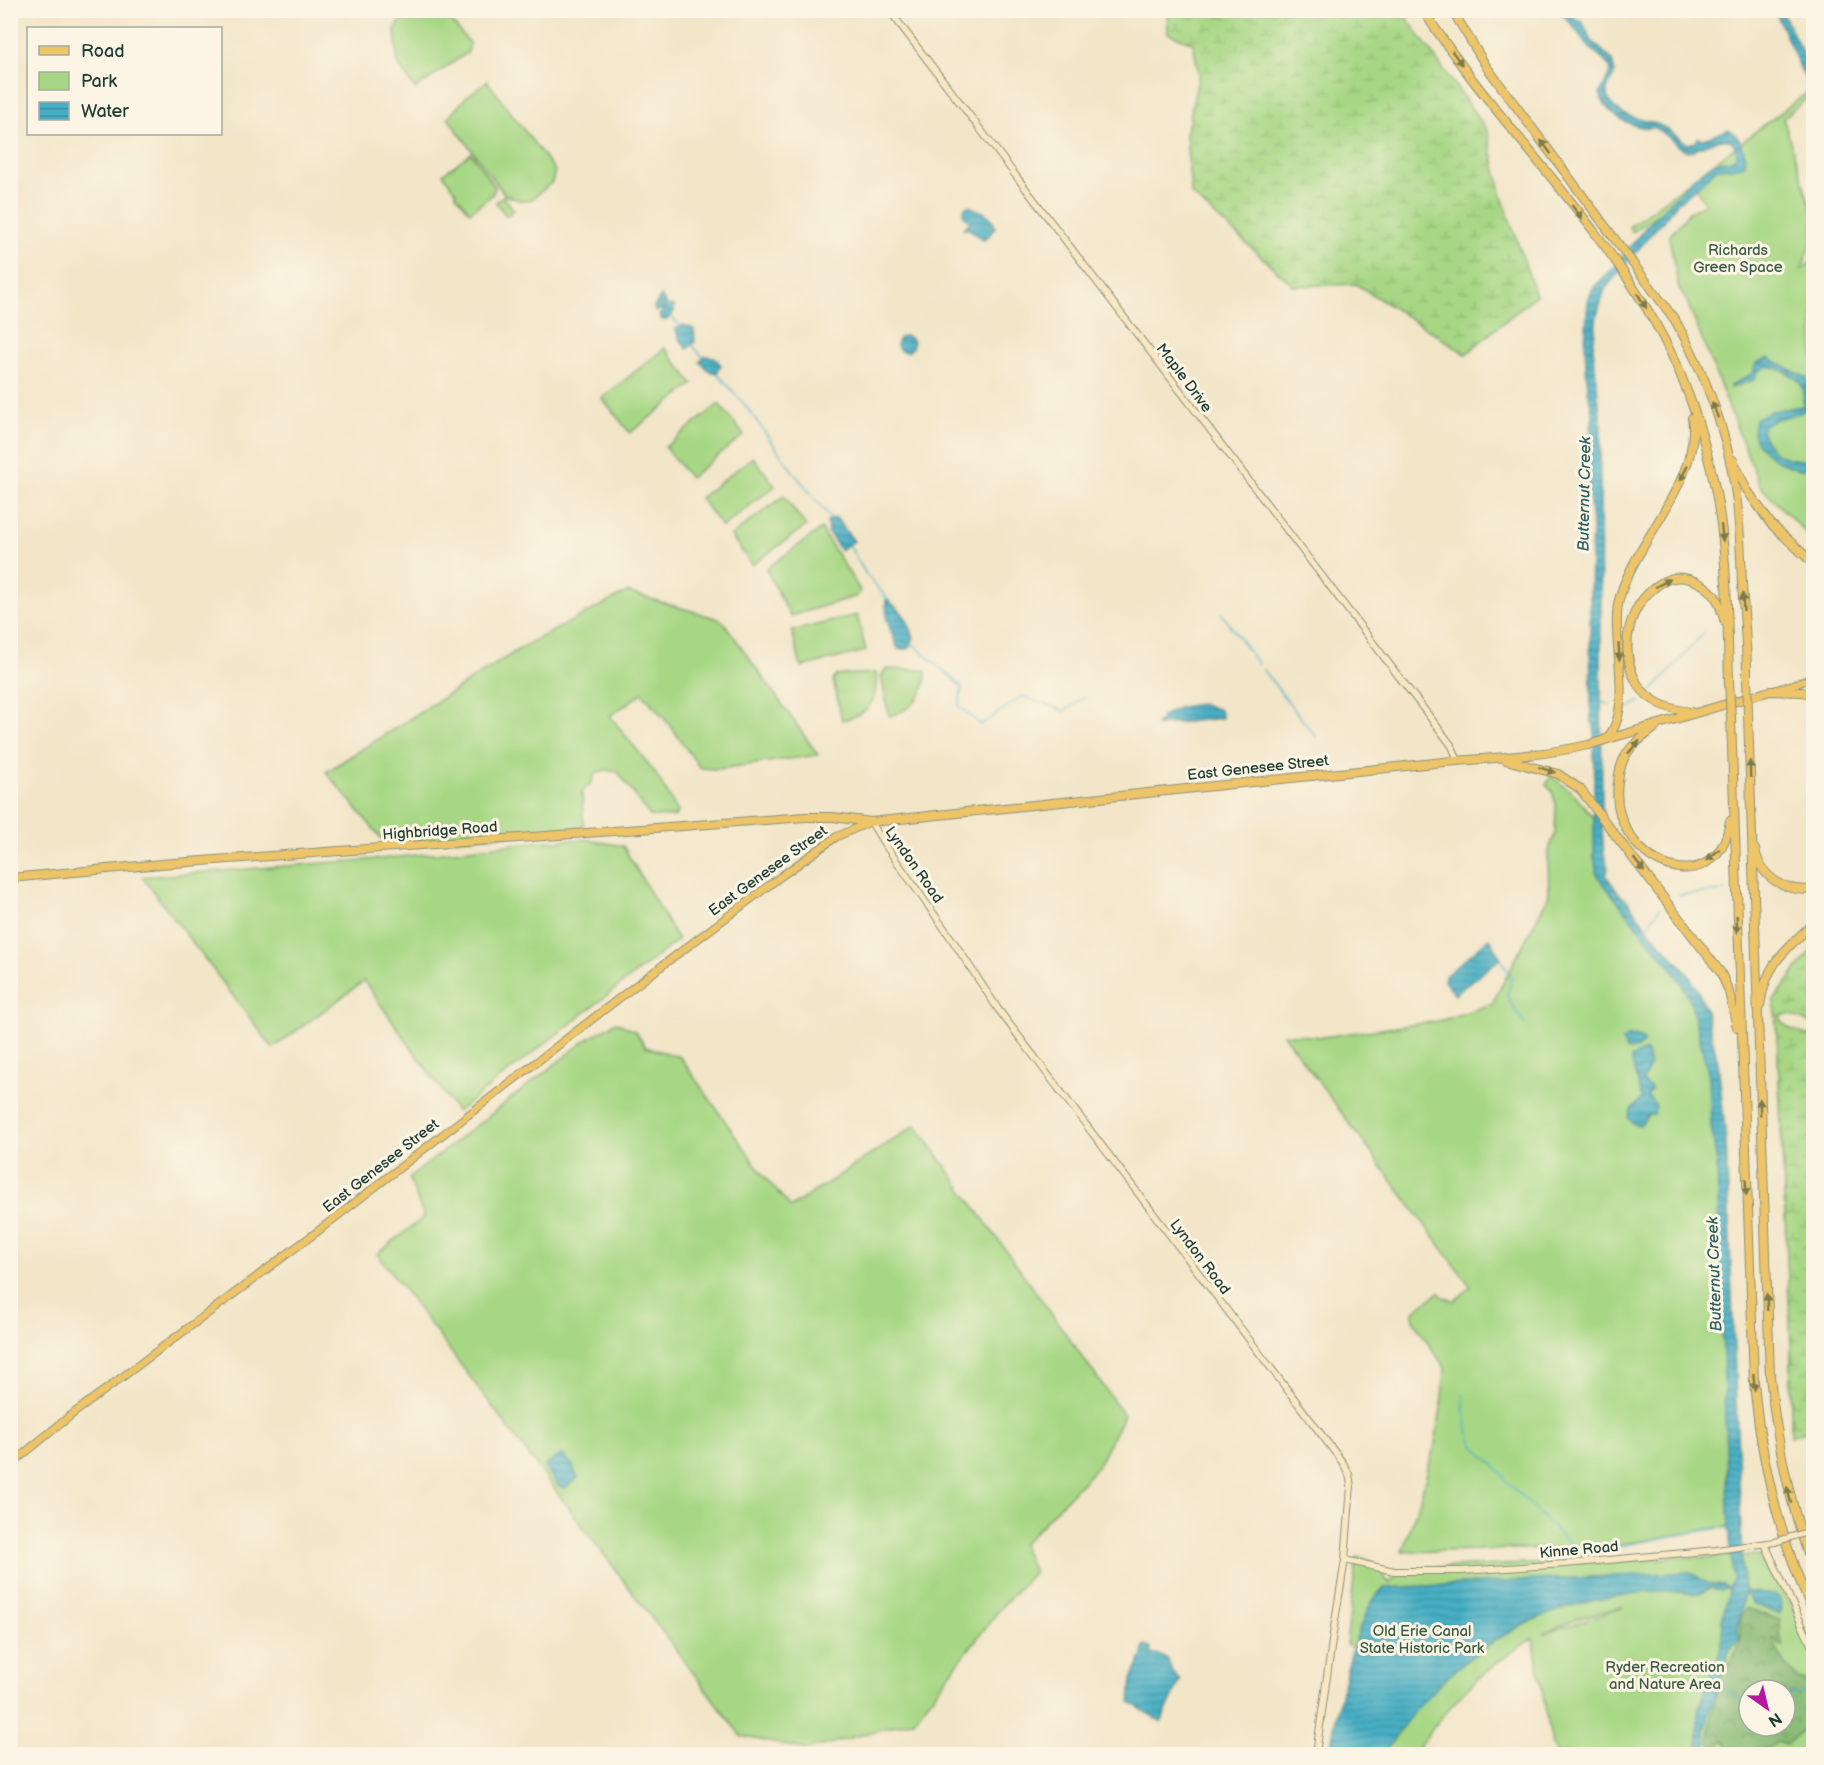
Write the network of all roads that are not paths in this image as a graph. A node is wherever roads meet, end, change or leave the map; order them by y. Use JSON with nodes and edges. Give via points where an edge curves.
{"nodes":[{"id":1,"x":889,"y":10,"type":"edge"},
{"id":2,"x":1423,"y":10,"type":"edge"},
{"id":3,"x":1452,"y":10,"type":"edge"},
{"id":4,"x":1688,"y":395,"type":"junction"},
{"id":5,"x":1725,"y":442,"type":"junction"},
{"id":6,"x":1814,"y":564,"type":"edge"},
{"id":7,"x":1728,"y":630,"type":"junction"},
{"id":8,"x":1814,"y":678,"type":"edge"},
{"id":9,"x":1770,"y":691,"type":"junction"},
{"id":10,"x":1814,"y":695,"type":"edge"},
{"id":11,"x":1695,"y":713,"type":"junction"},
{"id":12,"x":1661,"y":724,"type":"junction"},
{"id":13,"x":1605,"y":740,"type":"junction"},
{"id":14,"x":1499,"y":759,"type":"junction"},
{"id":15,"x":1458,"y":761,"type":"junction"},
{"id":16,"x":1733,"y":802,"type":"junction"},
{"id":17,"x":871,"y":822,"type":"junction"},
{"id":18,"x":1751,"y":823,"type":"junction"},
{"id":19,"x":10,"y":878,"type":"edge"},
{"id":20,"x":1814,"y":889,"type":"edge"},
{"id":21,"x":1814,"y":923,"type":"edge"},
{"id":22,"x":1758,"y":1021,"type":"junction"},
{"id":23,"x":1741,"y":1045,"type":"junction"},
{"id":24,"x":10,"y":1465,"type":"edge"},
{"id":25,"x":1814,"y":1530,"type":"edge"},
{"id":26,"x":1761,"y":1544,"type":"junction"},
{"id":27,"x":1345,"y":1560,"type":"junction"},
{"id":28,"x":1814,"y":1570,"type":"edge"},
{"id":29,"x":1814,"y":1614,"type":"edge"},
{"id":30,"x":1814,"y":1651,"type":"edge"},
{"id":31,"x":1316,"y":1755,"type":"edge"}],
"edges":[{"from":1,"to":15,"type":"street","name":"Maple Drive","via":[[1452,746]]},
{"from":2,"to":4,"type":"highway","one_way":true,"via":[[1629,279],[1664,340]]},
{"from":5,"to":3,"type":"highway","one_way":true,"via":[[1708,390],[1674,320],[1486,66]]},
{"from":4,"to":7,"type":"highway","one_way":true,"via":[[1705,445],[1720,511]]},
{"from":4,"to":13,"type":"highway","one_way":true,"via":[[1694,436],[1688,465],[1628,576],[1618,603],[1620,700],[1616,725]]},
{"from":5,"to":6,"type":"highway","via":[[1756,504],[1771,524]]},
{"from":18,"to":5,"type":"highway","one_way":true,"bridge":true,"via":[[1739,523]]},
{"from":11,"to":7,"type":"highway","one_way":true,"via":[[1659,704],[1640,688],[1627,652],[1630,621],[1653,588],[1673,578],[1685,578],[1702,584],[1716,597]]},
{"from":7,"to":16,"type":"highway","bridge":true},
{"from":8,"to":9,"type":"main road","name":"East Genesee Street"},
{"from":9,"to":10,"type":"highway"},
{"from":9,"to":11,"type":"highway","name":"East Genesee Street"},
{"from":11,"to":12,"type":"highway","name":"East Genesee Street"},
{"from":12,"to":13,"type":"highway","name":"East Genesee Street"},
{"from":16,"to":12,"type":"highway","one_way":true,"via":[[1724,844],[1706,862],[1673,868],[1639,848],[1620,813],[1618,780],[1631,748]]},
{"from":13,"to":14,"type":"highway","name":"East Genesee Street","via":[[1564,751]]},
{"from":14,"to":15,"type":"highway","name":"East Genesee Street"},
{"from":14,"to":23,"type":"highway","one_way":true,"via":[[1558,774],[1587,797],[1721,973],[1732,1001]]},
{"from":15,"to":17,"type":"highway","name":"East Genesee Street"},
{"from":16,"to":23,"type":"highway","one_way":true},
{"from":17,"to":19,"type":"highway","name":"Highbridge Road","via":[[805,817]]},
{"from":17,"to":24,"type":"main road","name":"East Genesee Street","via":[[836,837],[773,882]]},
{"from":17,"to":27,"type":"street","name":"Lyndon Road","via":[[998,1009],[1343,1463],[1351,1486]]},
{"from":18,"to":20,"type":"highway","via":[[1759,862],[1770,878],[1800,891]]},
{"from":18,"to":22,"type":"highway"},
{"from":21,"to":22,"type":"highway","via":[[1772,965]]},
{"from":28,"to":22,"type":"highway","one_way":true,"via":[[1787,1486],[1772,1395]]},
{"from":23,"to":29,"type":"highway","one_way":true,"via":[[1755,1401],[1776,1510]]},
{"from":25,"to":26,"type":"street","name":"Kinne Road","bridge":true},
{"from":26,"to":27,"type":"street","name":"Kinne Road","via":[[1558,1565],[1428,1572],[1394,1572]]},
{"from":26,"to":30,"type":"street"},
{"from":27,"to":31,"type":"street","name":"Lyndon Road"}]}
